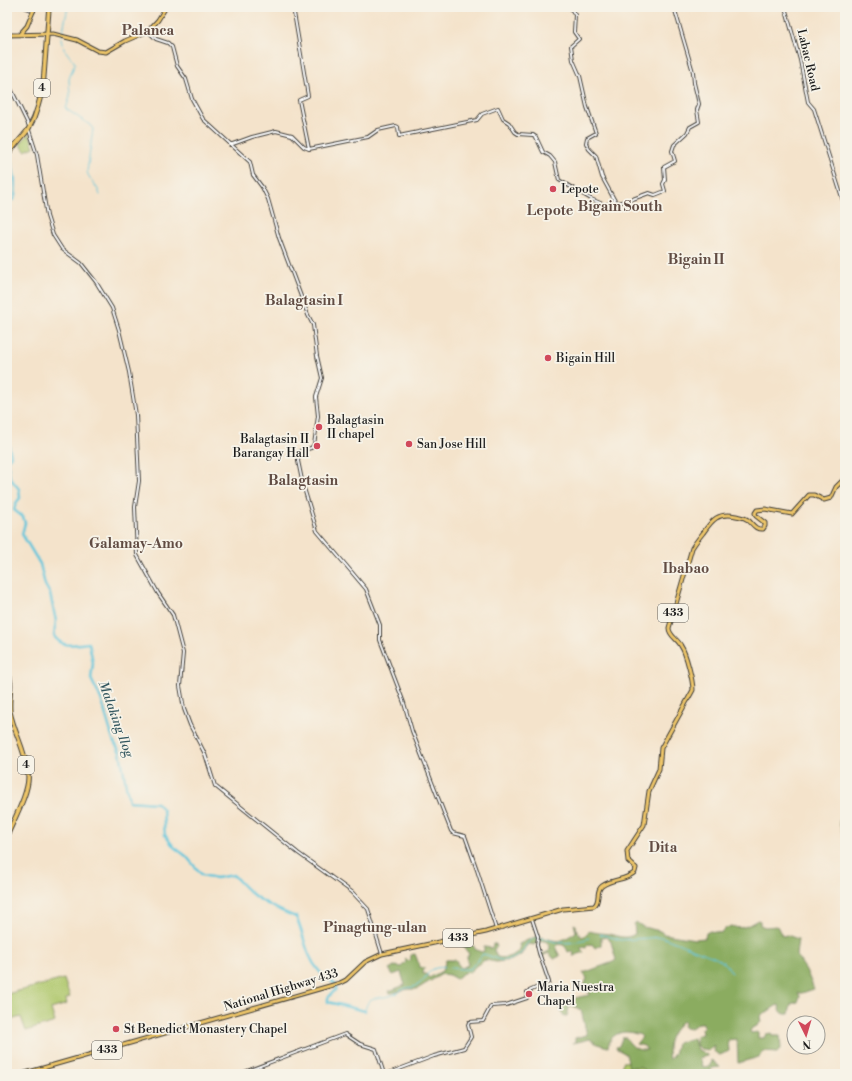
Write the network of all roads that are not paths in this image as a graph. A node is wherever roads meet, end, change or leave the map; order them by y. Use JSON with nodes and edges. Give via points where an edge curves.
{"nodes":[{"id":1,"x":24,"y":7,"type":"edge"},
{"id":2,"x":49,"y":7,"type":"edge"},
{"id":3,"x":166,"y":7,"type":"edge"},
{"id":4,"x":293,"y":7,"type":"edge"},
{"id":5,"x":570,"y":7,"type":"edge"},
{"id":6,"x":674,"y":7,"type":"edge"},
{"id":7,"x":785,"y":7,"type":"edge"},
{"id":8,"x":34,"y":9,"type":"edge"},
{"id":9,"x":148,"y":31,"type":"junction"},
{"id":10,"x":47,"y":33,"type":"junction"},
{"id":11,"x":20,"y":34,"type":"junction"},
{"id":12,"x":7,"y":35,"type":"edge"},
{"id":13,"x":7,"y":72,"type":"edge"},
{"id":14,"x":29,"y":128,"type":"junction"},
{"id":15,"x":230,"y":145,"type":"junction"},
{"id":16,"x":309,"y":149,"type":"junction"},
{"id":17,"x":7,"y":155,"type":"edge"},
{"id":18,"x":616,"y":201,"type":"junction"},
{"id":19,"x":845,"y":207,"type":"edge"},
{"id":20,"x":845,"y":478,"type":"edge"},
{"id":21,"x":7,"y":670,"type":"edge"},
{"id":22,"x":7,"y":836,"type":"edge"},
{"id":23,"x":532,"y":919,"type":"junction"},
{"id":24,"x":496,"y":930,"type":"junction"},
{"id":25,"x":382,"y":954,"type":"junction"},
{"id":26,"x":22,"y":1074,"type":"edge"},
{"id":27,"x":239,"y":1074,"type":"edge"},
{"id":28,"x":385,"y":1074,"type":"edge"}],
"edges":[{"from":1,"to":8,"type":"street"},
{"from":2,"to":10,"type":"highway","number":"4"},
{"from":3,"to":9,"type":"main road"},
{"from":4,"to":16,"type":"street","via":[[308,96],[299,100]]},
{"from":5,"to":18,"type":"street","via":[[575,15],[574,32],[579,39],[571,46],[572,55],[596,133],[586,138],[586,143],[596,156],[602,177]]},
{"from":6,"to":18,"type":"street","via":[[692,72],[700,122],[690,127],[672,148],[675,161],[664,167],[665,192],[655,195],[648,193],[617,203]]},
{"from":7,"to":19,"type":"street","name":"Labac Road","via":[[800,60],[808,102],[814,109]]},
{"from":8,"to":11,"type":"main road","via":[[27,26]]},
{"from":9,"to":10,"type":"main road","via":[[106,52],[98,51],[82,42]]},
{"from":9,"to":15,"type":"street","via":[[156,39],[172,46],[177,66],[188,83],[195,106],[203,119]]},
{"from":10,"to":11,"type":"main road"},
{"from":10,"to":14,"type":"highway","number":"4","via":[[42,90]]},
{"from":11,"to":12,"type":"main road"},
{"from":13,"to":14,"type":"street","via":[[10,87]]},
{"from":14,"to":17,"type":"highway","number":"4"},
{"from":14,"to":25,"type":"street","via":[[53,235],[62,249],[81,263],[94,280],[112,308],[119,330],[136,415],[139,481],[135,507],[137,557],[173,615],[183,653],[180,686],[184,709],[205,754],[215,786],[360,900],[368,909]]},
{"from":15,"to":16,"type":"street","via":[[258,135],[276,132],[292,135]]},
{"from":15,"to":24,"type":"street","via":[[248,160],[253,175],[266,195],[279,238],[314,328],[317,360],[322,378],[316,397],[318,418],[314,445],[300,451],[298,461],[311,515],[320,536],[366,589],[380,625],[380,640],[404,703],[414,739],[451,830],[465,837]]},
{"from":16,"to":18,"type":"street","via":[[368,137],[378,130],[391,126],[397,126],[399,136],[477,120],[482,114],[498,108],[503,119],[517,133],[533,135],[536,138],[543,152],[555,162],[558,180],[603,204]]},
{"from":20,"to":23,"type":"main road","name":"National Highway 433","number":"433","via":[[836,487],[831,498],[824,500],[809,495],[792,514],[757,510],[756,516],[765,523],[762,530],[742,517],[719,516],[696,542],[692,548],[669,628],[682,647],[693,690],[661,748],[659,769],[649,791],[644,825],[627,851],[627,860],[636,868],[636,872],[627,878],[601,886],[594,906],[563,909]]},
{"from":21,"to":22,"type":"highway","number":"4","via":[[10,682],[10,711],[26,763],[28,780]]},
{"from":23,"to":24,"type":"main road","name":"National Highway 433","number":"433"},
{"from":23,"to":28,"type":"street","via":[[538,938],[538,953],[549,982],[527,992],[527,998],[506,1005],[490,1006],[483,1021],[469,1022],[471,1039],[462,1049]]},
{"from":24,"to":25,"type":"main road","name":"National Highway 433","number":"433"},
{"from":25,"to":26,"type":"main road","name":"National Highway 433","number":"433","via":[[367,961],[340,984]]},
{"from":27,"to":28,"type":"street","via":[[345,1034],[360,1044],[376,1049]]}]}
